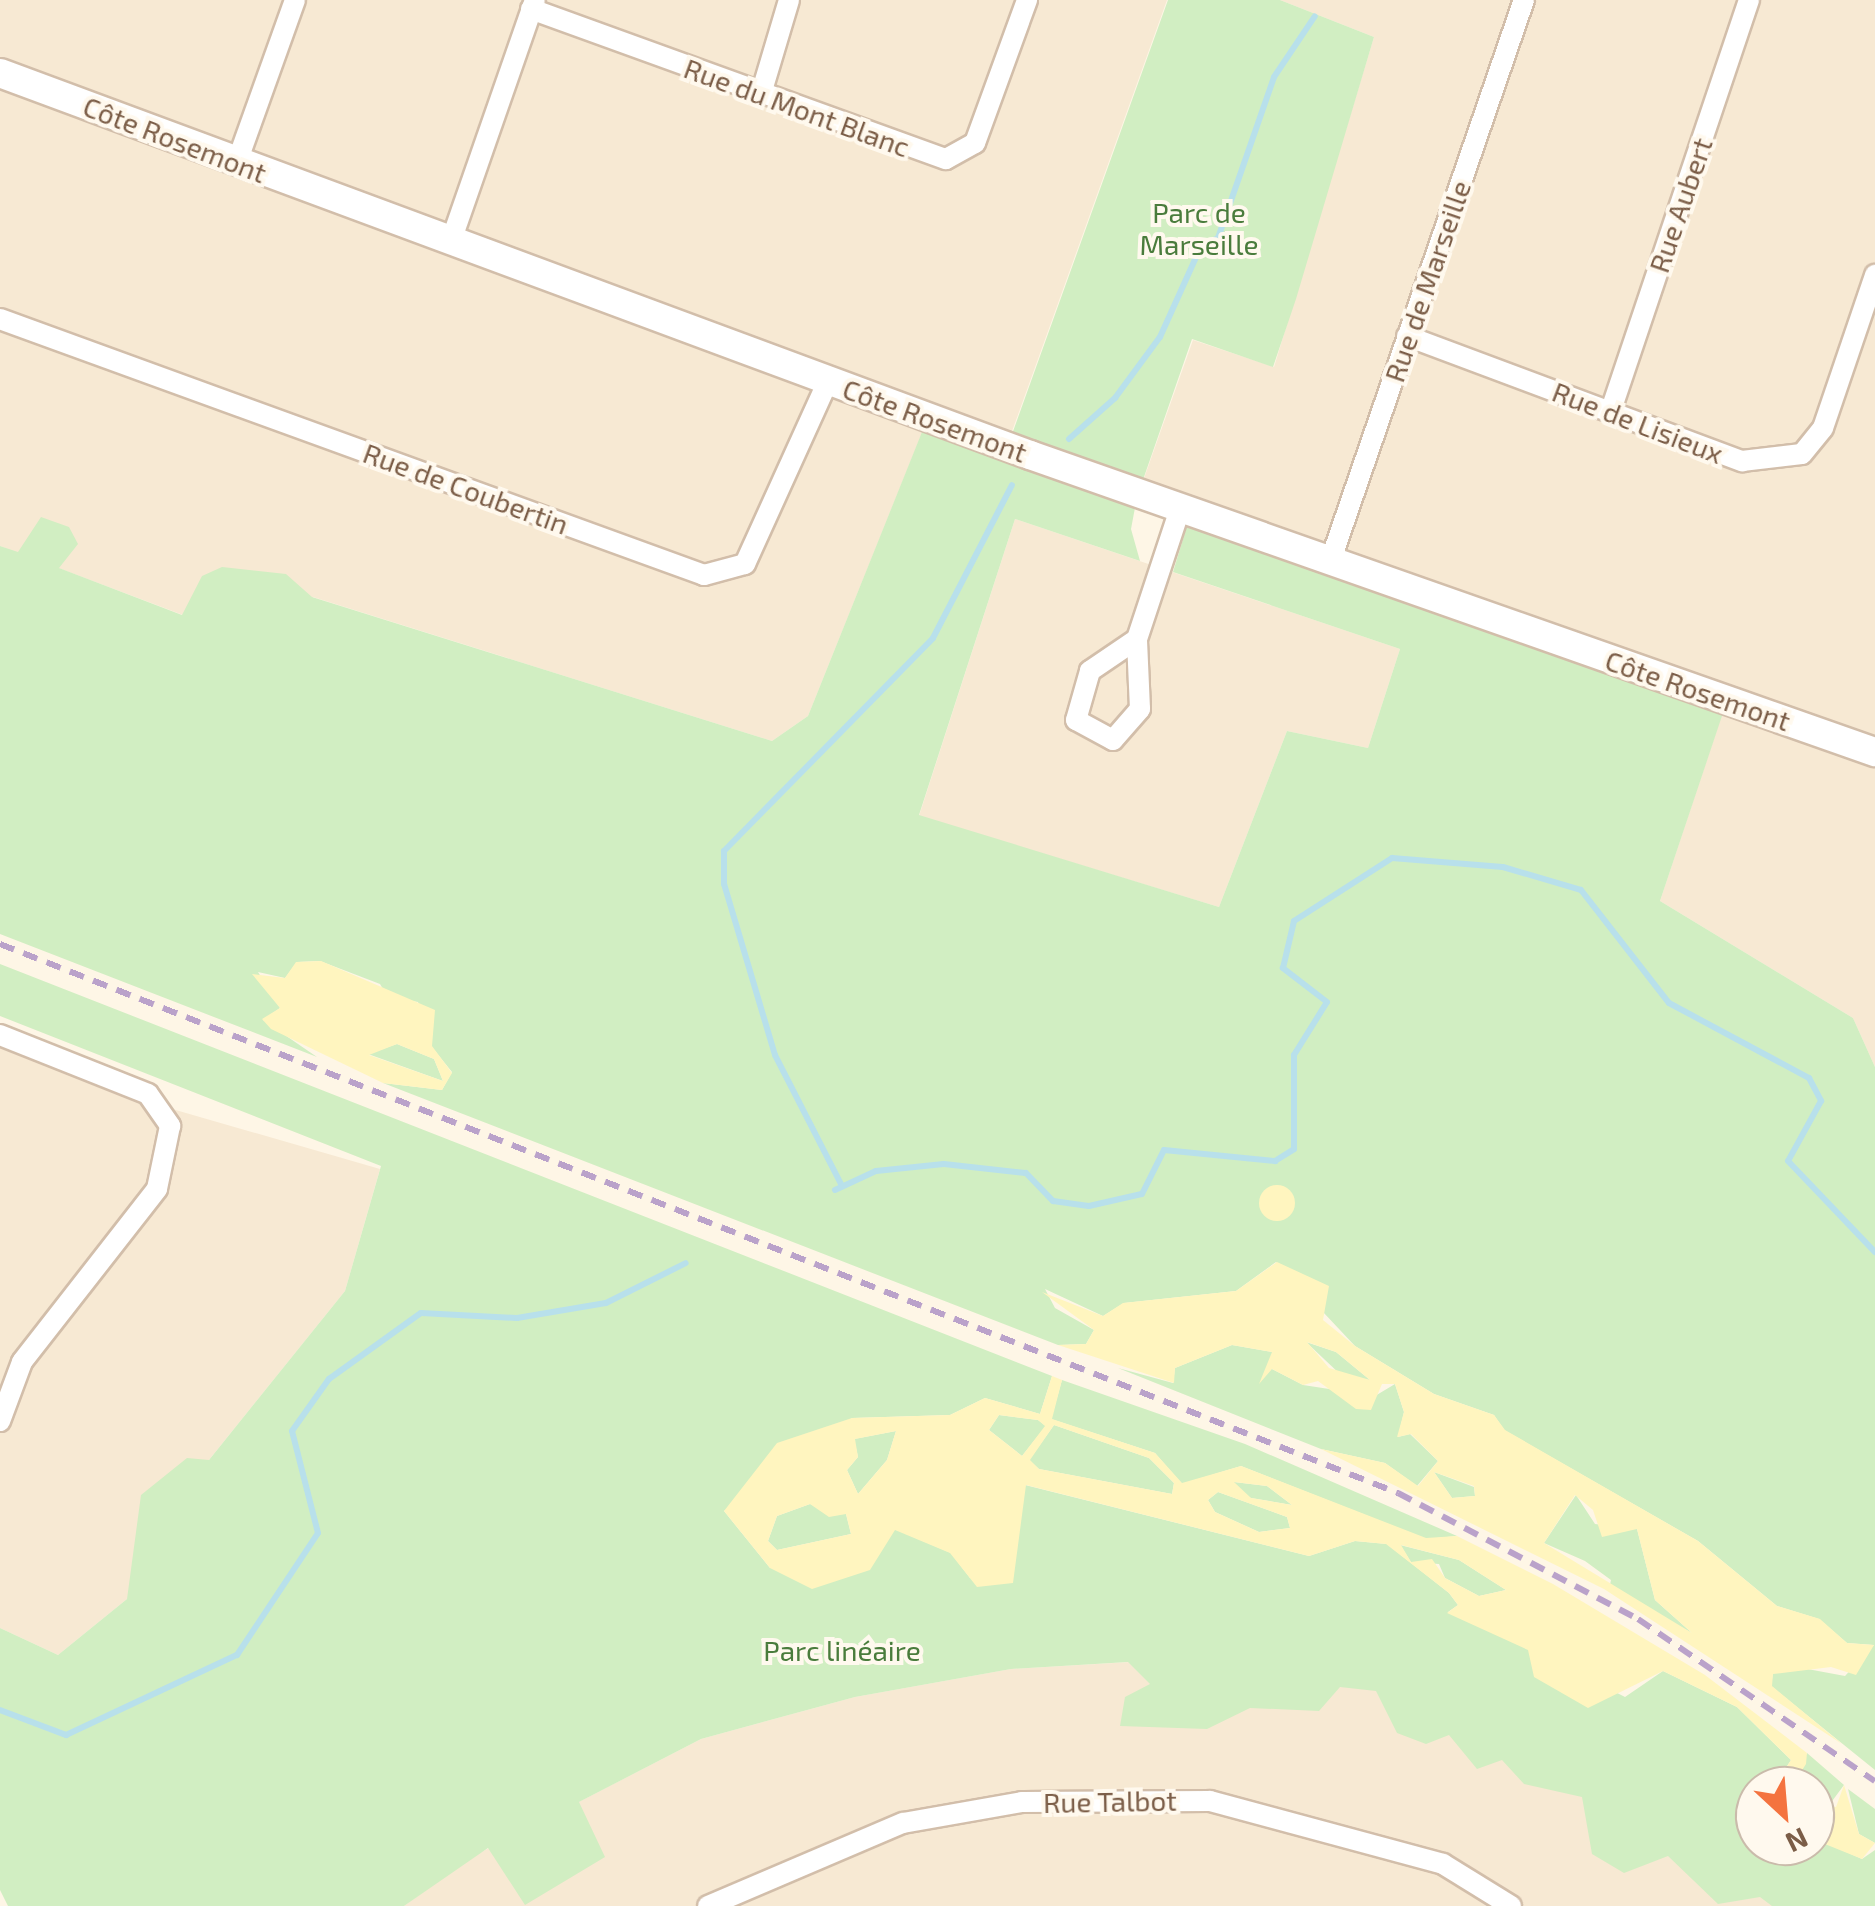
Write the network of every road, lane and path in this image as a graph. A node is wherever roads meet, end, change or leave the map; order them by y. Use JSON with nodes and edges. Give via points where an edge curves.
{"nodes":[{"id":1,"x":294,"y":0,"type":"edge"},
{"id":2,"x":789,"y":0,"type":"edge"},
{"id":3,"x":1027,"y":0,"type":"edge"},
{"id":4,"x":1524,"y":0,"type":"edge"},
{"id":5,"x":1749,"y":0,"type":"edge"},
{"id":6,"x":533,"y":5,"type":"edge"},
{"id":7,"x":0,"y":73,"type":"edge"},
{"id":8,"x":761,"y":94,"type":"junction"},
{"id":9,"x":237,"y":162,"type":"junction"},
{"id":10,"x":451,"y":241,"type":"junction"},
{"id":11,"x":1875,"y":275,"type":"edge"},
{"id":12,"x":0,"y":319,"type":"edge"},
{"id":13,"x":1408,"y":336,"type":"junction"},
{"id":14,"x":828,"y":381,"type":"junction"},
{"id":15,"x":1611,"y":410,"type":"junction"},
{"id":16,"x":1180,"y":508,"type":"junction"},
{"id":17,"x":1330,"y":562,"type":"junction"},
{"id":18,"x":1136,"y":639,"type":"junction"},
{"id":19,"x":1875,"y":752,"type":"edge"},
{"id":20,"x":0,"y":1035,"type":"edge"},
{"id":21,"x":0,"y":1352,"type":"edge"},
{"id":22,"x":22,"y":1362,"type":"junction"},
{"id":23,"x":0,"y":1421,"type":"edge"},
{"id":24,"x":708,"y":1906,"type":"edge"},
{"id":25,"x":1511,"y":1906,"type":"edge"}],
"edges":[{"from":1,"to":9,"type":"street"},
{"from":2,"to":8,"type":"street"},
{"from":3,"to":8,"type":"street","name":"Rue du Mont Blanc","via":[[975,143],[946,159]]},
{"from":4,"to":13,"type":"street","name":"Rue de Marseille"},
{"from":5,"to":15,"type":"street","name":"Rue Aubert"},
{"from":6,"to":8,"type":"street","name":"Rue du Mont Blanc"},
{"from":6,"to":10,"type":"street"},
{"from":7,"to":9,"type":"street","name":"Côte Rosemont"},
{"from":9,"to":10,"type":"street","name":"Côte Rosemont"},
{"from":10,"to":14,"type":"street","name":"Côte Rosemont"},
{"from":11,"to":15,"type":"street","name":"Rue de Lisieux","via":[[1823,428],[1802,454],[1742,461]]},
{"from":12,"to":14,"type":"street","name":"Rue de Coubertin","via":[[704,574],[745,564]]},
{"from":13,"to":15,"type":"street","name":"Rue de Lisieux"},
{"from":13,"to":17,"type":"street","name":"Rue de Marseille"},
{"from":14,"to":16,"type":"street","name":"Côte Rosemont"},
{"from":16,"to":17,"type":"street","name":"Côte Rosemont"},
{"from":16,"to":18,"type":"street"},
{"from":17,"to":19,"type":"street","name":"Côte Rosemont"},
{"from":18,"to":18,"type":"street","via":[[1090,671],[1076,720],[1113,740],[1140,709]]},
{"from":20,"to":22,"type":"street","via":[[148,1094],[170,1126],[157,1189]]},
{"from":21,"to":22,"type":"street"},
{"from":22,"to":23,"type":"street"},
{"from":24,"to":25,"type":"street","name":"Rue Talbot","via":[[903,1823],[1022,1802],[1210,1800],[1443,1864]]}]}
